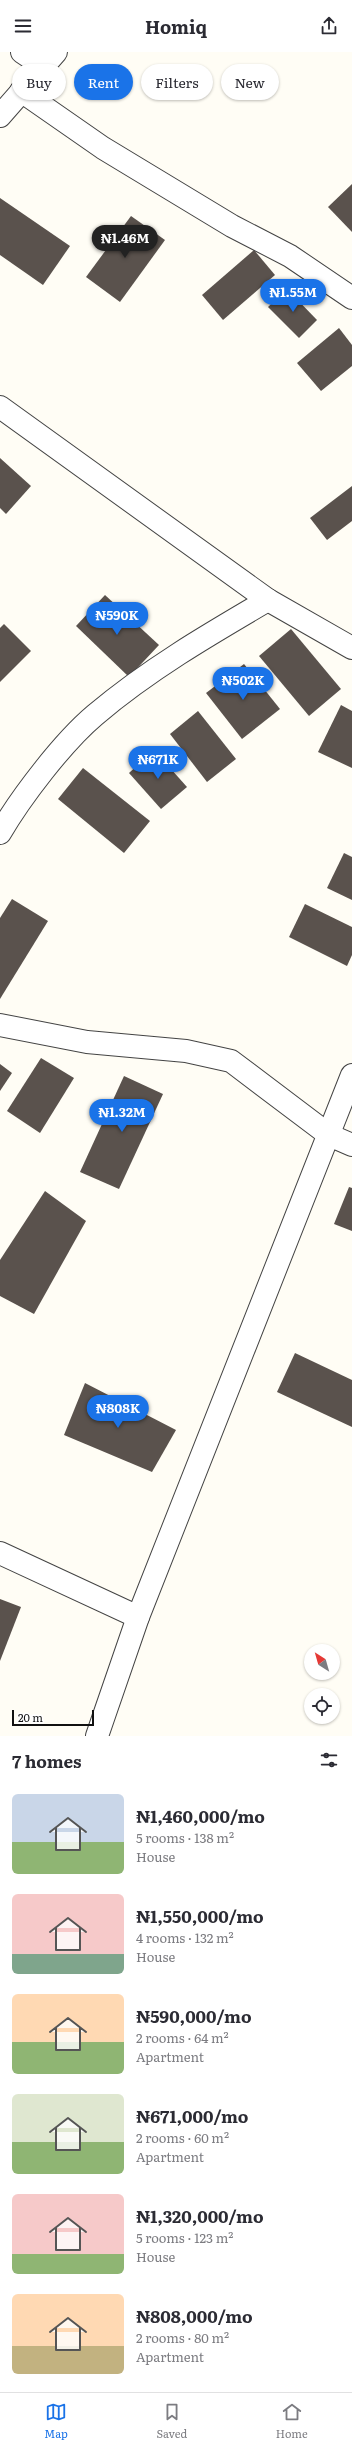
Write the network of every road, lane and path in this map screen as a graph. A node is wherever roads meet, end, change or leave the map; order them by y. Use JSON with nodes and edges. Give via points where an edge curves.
{"nodes":[{"id":1,"x":22,"y":52,"type":"edge"},
{"id":2,"x":49,"y":59,"type":"edge"},
{"id":3,"x":13,"y":100,"type":"edge"},
{"id":4,"x":34,"y":100,"type":"edge"},
{"id":5,"x":0,"y":116,"type":"edge"},
{"id":6,"x":352,"y":298,"type":"edge"},
{"id":7,"x":0,"y":407,"type":"edge"},
{"id":8,"x":268,"y":600,"type":"junction"},
{"id":9,"x":352,"y":648,"type":"edge"},
{"id":10,"x":3,"y":819,"type":"edge"},
{"id":11,"x":0,"y":1025,"type":"edge"},
{"id":12,"x":352,"y":1075,"type":"edge"},
{"id":13,"x":329,"y":1135,"type":"junction"},
{"id":14,"x":352,"y":1145,"type":"edge"},
{"id":15,"x":0,"y":1553,"type":"edge"},
{"id":16,"x":138,"y":1617,"type":"junction"},
{"id":17,"x":97,"y":1736,"type":"edge"}],
"edges":[{"from":1,"to":2,"type":"street"},
{"from":3,"to":5,"type":"street"},
{"from":4,"to":6,"type":"street","via":[[103,148],[232,226],[290,256]]},
{"from":7,"to":8,"type":"street"},
{"from":8,"to":9,"type":"street"},
{"from":8,"to":10,"type":"street","via":[[184,648],[94,716]]},
{"from":11,"to":13,"type":"street","via":[[87,1042],[186,1050],[231,1061]]},
{"from":12,"to":13,"type":"street"},
{"from":13,"to":14,"type":"street"},
{"from":13,"to":16,"type":"street"},
{"from":15,"to":16,"type":"street"},
{"from":16,"to":17,"type":"street"}]}
